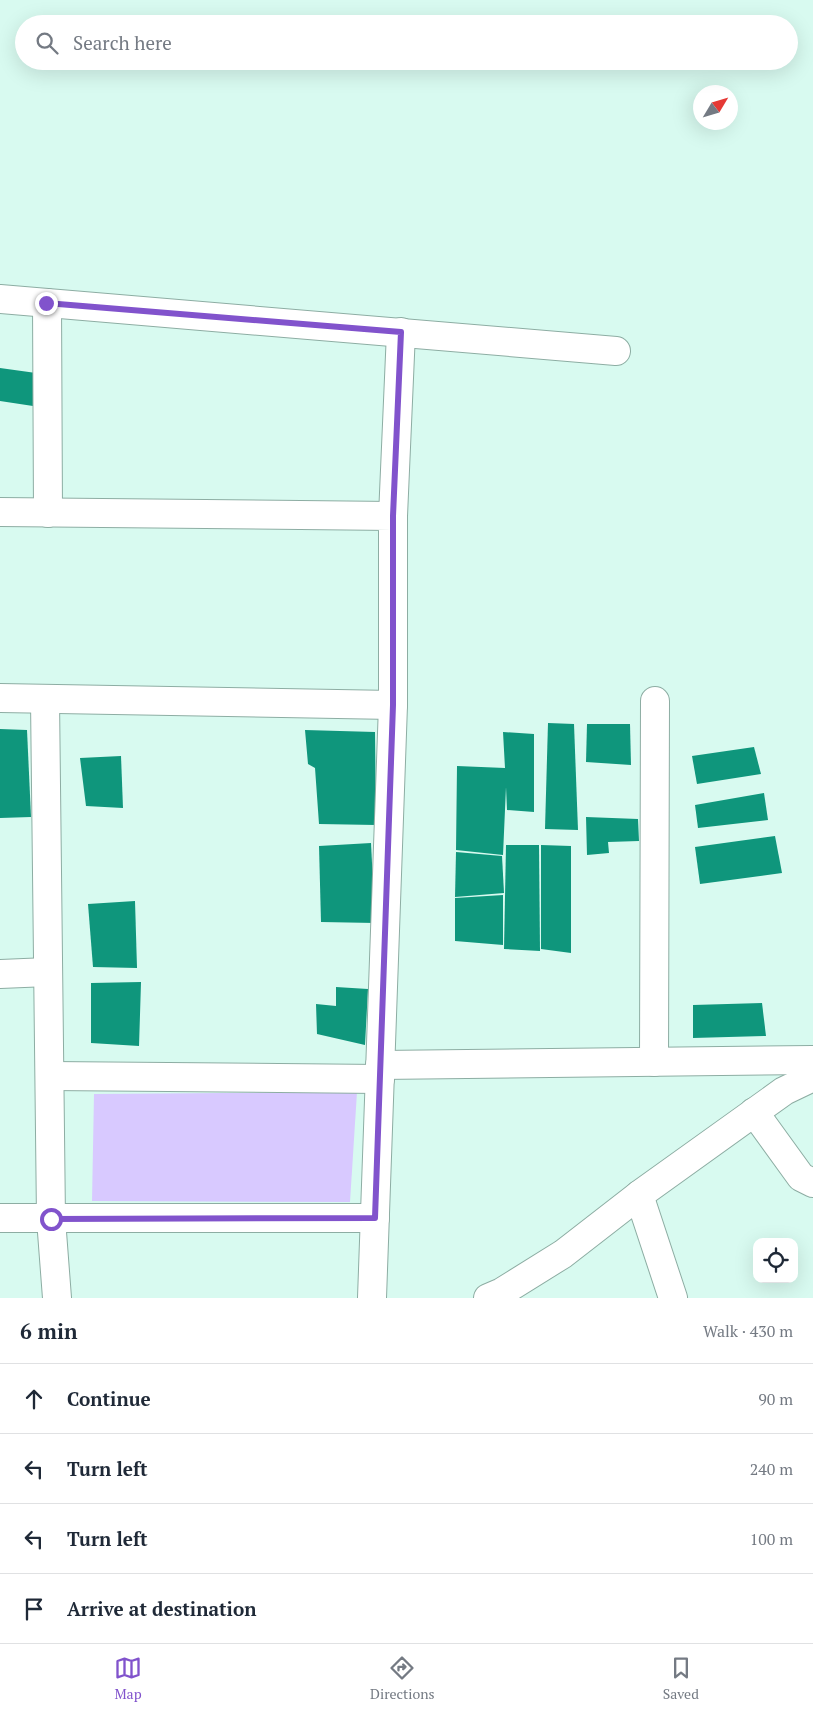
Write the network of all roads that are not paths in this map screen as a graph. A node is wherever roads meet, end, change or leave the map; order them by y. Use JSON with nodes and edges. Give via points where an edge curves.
{"nodes":[{"id":1,"x":0,"y":299,"type":"edge"},
{"id":2,"x":46,"y":303,"type":"junction"},
{"id":3,"x":401,"y":332,"type":"junction"},
{"id":4,"x":616,"y":351,"type":"dead end"},
{"id":5,"x":0,"y":512,"type":"edge"},
{"id":6,"x":48,"y":513,"type":"junction"},
{"id":7,"x":393,"y":516,"type":"junction"},
{"id":8,"x":0,"y":698,"type":"edge"},
{"id":9,"x":45,"y":699,"type":"junction"},
{"id":10,"x":655,"y":701,"type":"dead end"},
{"id":11,"x":393,"y":705,"type":"junction"},
{"id":12,"x":48,"y":972,"type":"junction"},
{"id":13,"x":0,"y":974,"type":"edge"},
{"id":14,"x":813,"y":1060,"type":"edge"},
{"id":15,"x":654,"y":1062,"type":"junction"},
{"id":16,"x":380,"y":1072,"type":"junction"},
{"id":17,"x":50,"y":1076,"type":"junction"},
{"id":18,"x":813,"y":1077,"type":"edge"},
{"id":19,"x":754,"y":1112,"type":"junction"},
{"id":20,"x":813,"y":1183,"type":"edge"},
{"id":21,"x":639,"y":1194,"type":"junction"},
{"id":22,"x":0,"y":1218,"type":"edge"},
{"id":23,"x":375,"y":1218,"type":"junction"},
{"id":24,"x":51,"y":1219,"type":"junction"},
{"id":25,"x":56,"y":1298,"type":"edge"},
{"id":26,"x":372,"y":1298,"type":"edge"},
{"id":27,"x":488,"y":1298,"type":"edge"},
{"id":28,"x":673,"y":1298,"type":"edge"}],
"edges":[{"from":1,"to":2,"type":"street"},
{"from":2,"to":3,"type":"street"},
{"from":2,"to":6,"type":"street"},
{"from":3,"to":4,"type":"street"},
{"from":3,"to":7,"type":"street"},
{"from":5,"to":6,"type":"street"},
{"from":6,"to":7,"type":"street"},
{"from":7,"to":11,"type":"street"},
{"from":8,"to":9,"type":"street"},
{"from":9,"to":11,"type":"street"},
{"from":9,"to":12,"type":"street"},
{"from":10,"to":15,"type":"street"},
{"from":11,"to":16,"type":"street"},
{"from":12,"to":13,"type":"street"},
{"from":12,"to":17,"type":"street"},
{"from":14,"to":15,"type":"street"},
{"from":15,"to":16,"type":"street"},
{"from":16,"to":17,"type":"street"},
{"from":16,"to":23,"type":"street"},
{"from":17,"to":24,"type":"street"},
{"from":18,"to":19,"type":"street","via":[[784,1090]]},
{"from":19,"to":20,"type":"street","via":[[801,1177]]},
{"from":19,"to":21,"type":"street"},
{"from":21,"to":27,"type":"street","via":[[563,1254]]},
{"from":21,"to":28,"type":"street"},
{"from":22,"to":24,"type":"street"},
{"from":23,"to":24,"type":"street"},
{"from":23,"to":26,"type":"street"},
{"from":24,"to":25,"type":"street"}]}
